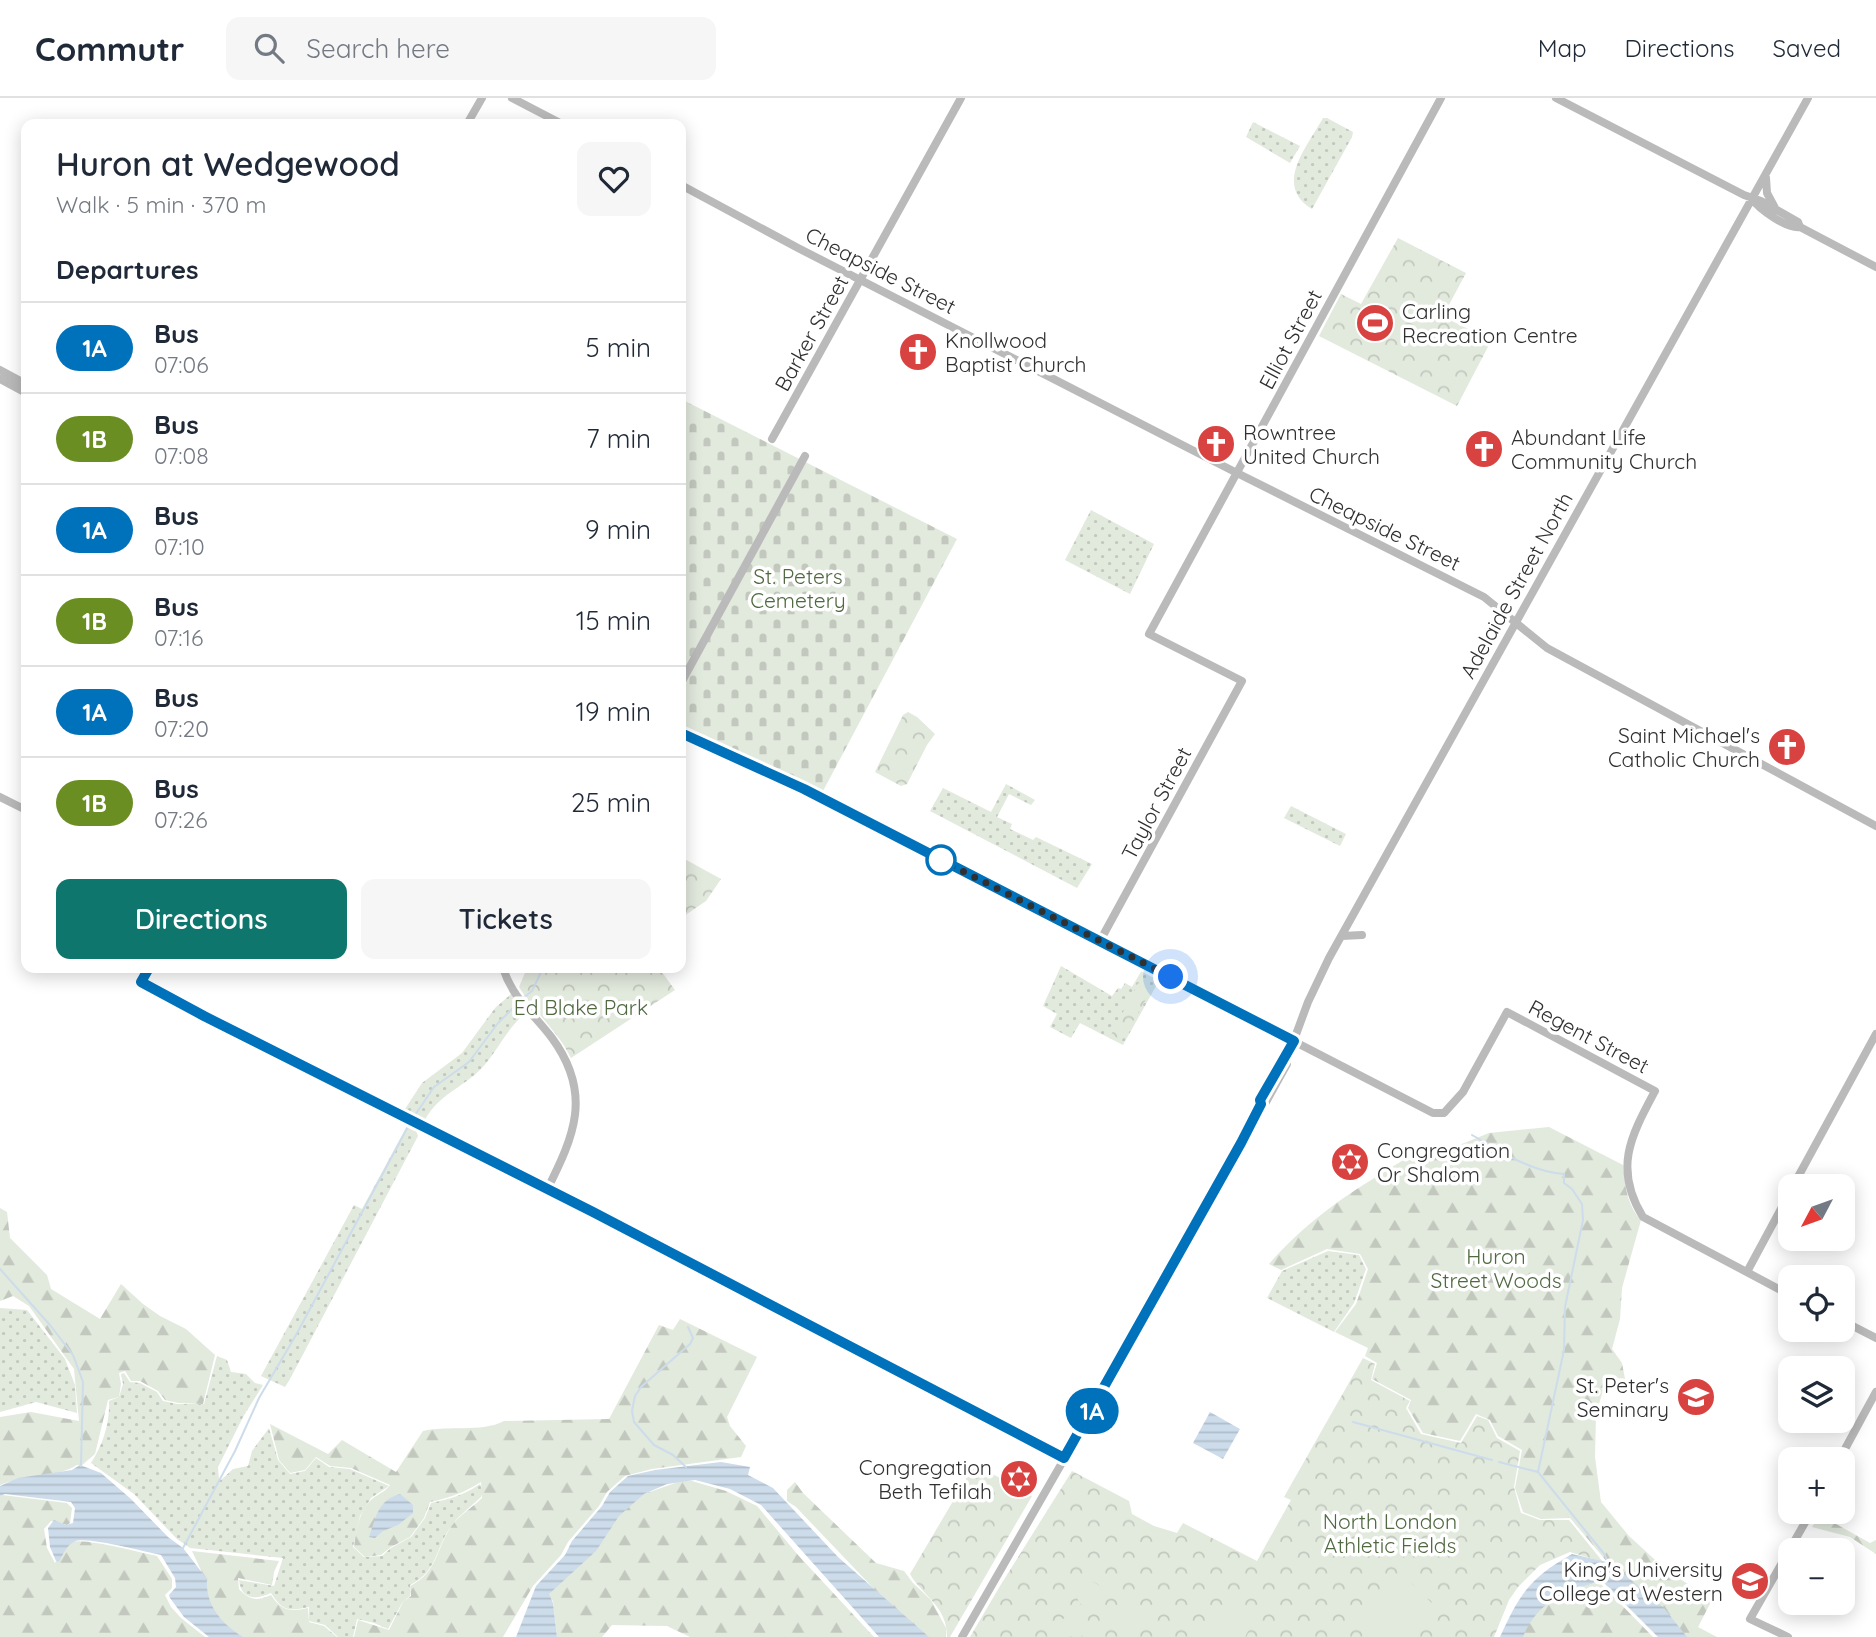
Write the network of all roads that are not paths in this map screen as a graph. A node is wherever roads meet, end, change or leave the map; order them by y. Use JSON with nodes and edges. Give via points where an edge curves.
{"nodes":[{"id":1,"x":481,"y":98,"type":"edge"},
{"id":2,"x":512,"y":98,"type":"edge"},
{"id":3,"x":961,"y":98,"type":"edge"},
{"id":4,"x":1441,"y":98,"type":"edge"},
{"id":5,"x":1556,"y":98,"type":"edge"},
{"id":6,"x":1808,"y":98,"type":"edge"},
{"id":7,"x":470,"y":119,"type":"edge"},
{"id":8,"x":552,"y":119,"type":"edge"},
{"id":9,"x":1765,"y":175,"type":"junction"},
{"id":10,"x":686,"y":187,"type":"edge"},
{"id":11,"x":1752,"y":199,"type":"junction"},
{"id":12,"x":1777,"y":210,"type":"junction"},
{"id":13,"x":1800,"y":227,"type":"junction"},
{"id":14,"x":1876,"y":267,"type":"edge"},
{"id":15,"x":861,"y":279,"type":"junction"},
{"id":16,"x":0,"y":370,"type":"edge"},
{"id":17,"x":0,"y":379,"type":"edge"},
{"id":18,"x":21,"y":381,"type":"edge"},
{"id":19,"x":21,"y":390,"type":"edge"},
{"id":20,"x":772,"y":439,"type":"dead end"},
{"id":21,"x":805,"y":456,"type":"dead end"},
{"id":22,"x":1237,"y":473,"type":"junction"},
{"id":23,"x":1516,"y":624,"type":"junction"},
{"id":24,"x":686,"y":675,"type":"edge"},
{"id":25,"x":1242,"y":681,"type":"joint"},
{"id":26,"x":686,"y":735,"type":"edge"},
{"id":27,"x":0,"y":797,"type":"edge"},
{"id":28,"x":21,"y":808,"type":"edge"},
{"id":29,"x":1876,"y":826,"type":"edge"},
{"id":30,"x":1352,"y":918,"type":"junction"},
{"id":31,"x":1342,"y":936,"type":"junction"},
{"id":32,"x":1100,"y":941,"type":"junction"},
{"id":33,"x":146,"y":973,"type":"edge"},
{"id":34,"x":505,"y":973,"type":"edge"},
{"id":35,"x":1302,"y":1017,"type":"junction"},
{"id":36,"x":1279,"y":1033,"type":"junction"},
{"id":37,"x":1876,"y":1034,"type":"edge"},
{"id":38,"x":1294,"y":1041,"type":"junction"},
{"id":39,"x":1800,"y":1174,"type":"edge"},
{"id":40,"x":547,"y":1190,"type":"junction"},
{"id":41,"x":1778,"y":1214,"type":"edge"},
{"id":42,"x":1747,"y":1272,"type":"junction"},
{"id":43,"x":1778,"y":1289,"type":"edge"},
{"id":44,"x":1855,"y":1327,"type":"edge"},
{"id":45,"x":1876,"y":1338,"type":"edge"},
{"id":46,"x":1876,"y":1392,"type":"edge"},
{"id":47,"x":1846,"y":1447,"type":"edge"},
{"id":48,"x":1064,"y":1458,"type":"junction"},
{"id":49,"x":1804,"y":1524,"type":"edge"},
{"id":50,"x":964,"y":1633,"type":"edge"},
{"id":51,"x":1788,"y":1637,"type":"edge"}],
"edges":[{"from":1,"to":7,"type":"street"},
{"from":2,"to":8,"type":"street"},
{"from":3,"to":15,"type":"street","name":"Barker Street"},
{"from":4,"to":22,"type":"street","name":"Elliot Street"},
{"from":5,"to":11,"type":"street"},
{"from":6,"to":9,"type":"street","name":"Adelaide Street North"},
{"from":9,"to":11,"type":"street","name":"Adelaide Street North"},
{"from":9,"to":12,"type":"street","via":[[1766,193]]},
{"from":10,"to":15,"type":"street","name":"Cheapside Street"},
{"from":11,"to":12,"type":"street"},
{"from":11,"to":13,"type":"street","via":[[1759,208]]},
{"from":11,"to":23,"type":"street","name":"Adelaide Street North"},
{"from":12,"to":13,"type":"street"},
{"from":13,"to":14,"type":"street"},
{"from":15,"to":20,"type":"street","name":"Barker Street"},
{"from":15,"to":22,"type":"street","name":"Cheapside Street"},
{"from":16,"to":18,"type":"street"},
{"from":17,"to":19,"type":"street"},
{"from":21,"to":24,"type":"street"},
{"from":22,"to":23,"type":"street","name":"Cheapside Street","via":[[1484,597]]},
{"from":22,"to":25,"type":"street","name":"Elliot Street","via":[[1149,634]]},
{"from":23,"to":29,"type":"street","name":"Cheapside Street","via":[[1549,650]]},
{"from":23,"to":30,"type":"street","name":"Adelaide Street North"},
{"from":25,"to":32,"type":"street","name":"Taylor Street"},
{"from":26,"to":32,"type":"street","via":[[804,789]]},
{"from":27,"to":28,"type":"street"},
{"from":30,"to":31,"type":"street","name":"Adelaide Street North"},
{"from":30,"to":31,"type":"street","via":[[1362,934]]},
{"from":31,"to":35,"type":"street","name":"Adelaide Street North"},
{"from":32,"to":36,"type":"street"},
{"from":33,"to":40,"type":"street","via":[[141,982]]},
{"from":34,"to":40,"type":"street","via":[[519,1001],[552,1039],[572,1079],[576,1101],[572,1136]]},
{"from":35,"to":36,"type":"street"},
{"from":35,"to":38,"type":"street","name":"Adelaide Street North"},
{"from":36,"to":38,"type":"street"},
{"from":37,"to":39,"type":"street"},
{"from":38,"to":42,"type":"street","name":"Regent Street","via":[[1433,1113],[1444,1113],[1463,1092],[1507,1012],[1655,1091],[1627,1153],[1639,1211],[1658,1227]]},
{"from":38,"to":48,"type":"street","name":"Adelaide Street North"},
{"from":40,"to":48,"type":"street"},
{"from":41,"to":42,"type":"street"},
{"from":42,"to":43,"type":"street"},
{"from":44,"to":45,"type":"street"},
{"from":46,"to":47,"type":"street"},
{"from":48,"to":50,"type":"street","name":"Adelaide Street North"},
{"from":49,"to":51,"type":"street","via":[[1750,1619]]}]}
